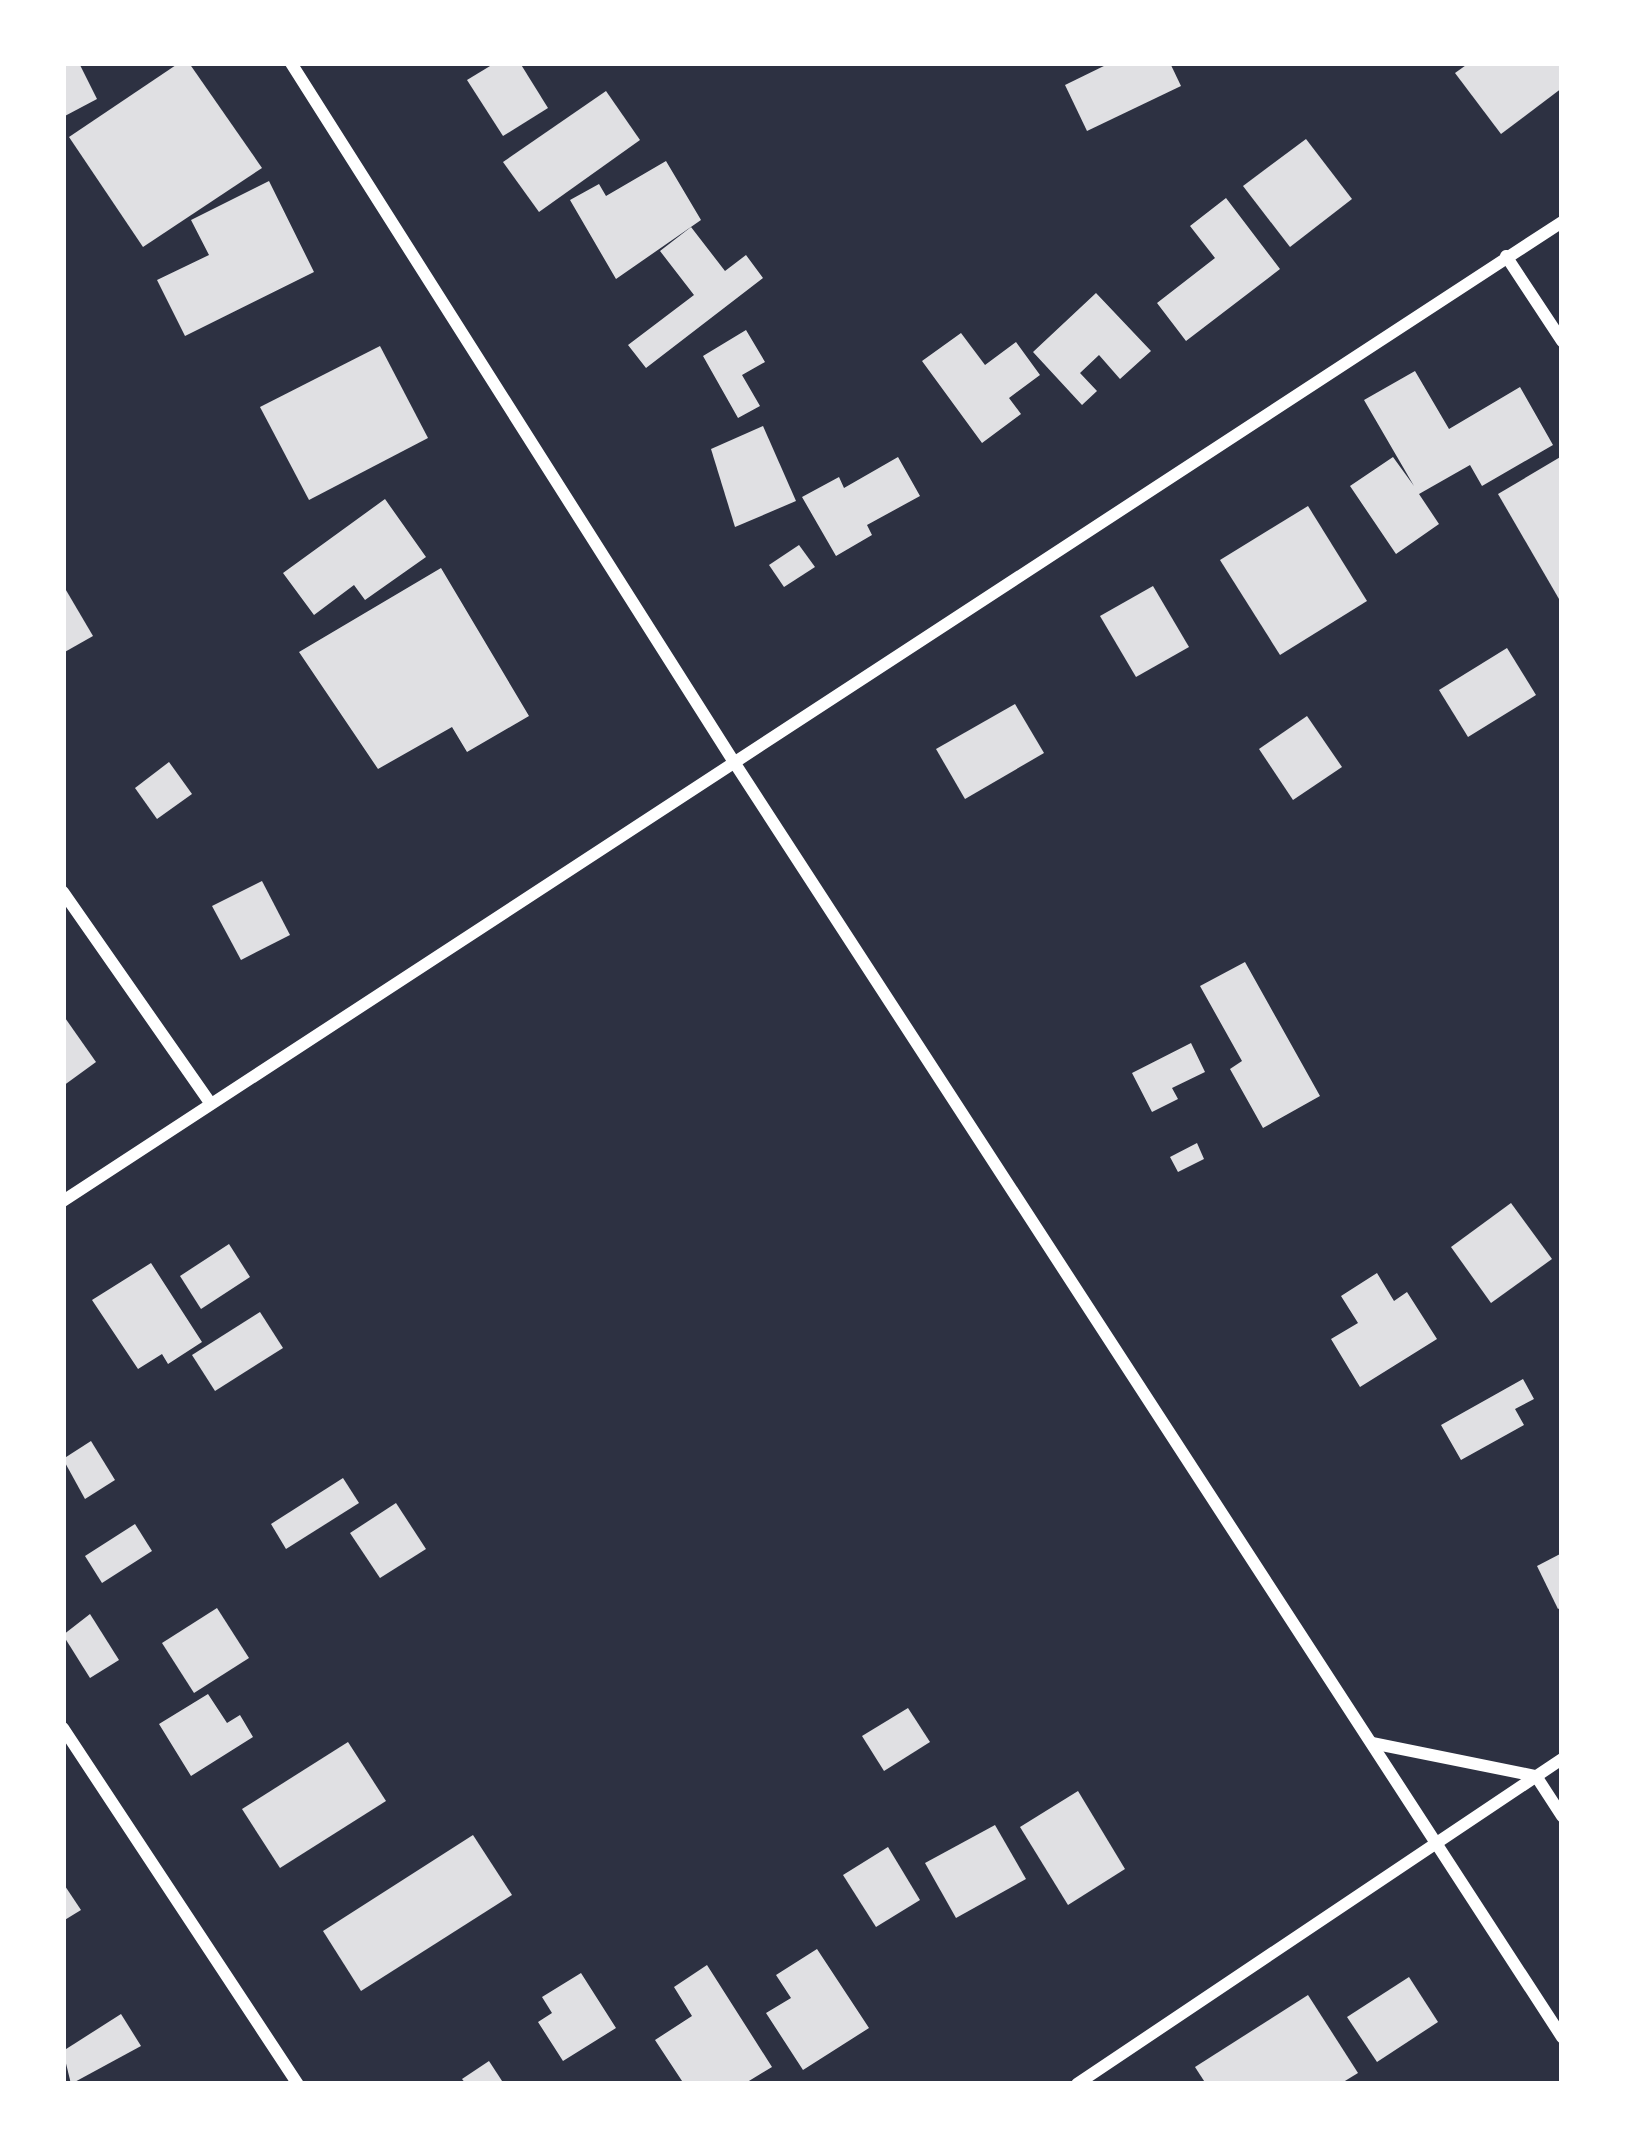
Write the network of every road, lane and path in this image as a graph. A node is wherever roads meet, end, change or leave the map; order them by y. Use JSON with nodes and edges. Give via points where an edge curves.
{"nodes":[{"id":1,"x":291,"y":63,"type":"edge"},
{"id":2,"x":1562,"y":222,"type":"edge"},
{"id":3,"x":1506,"y":256,"type":"junction"},
{"id":4,"x":1562,"y":341,"type":"edge"},
{"id":5,"x":732,"y":759,"type":"junction"},
{"id":6,"x":63,"y":892,"type":"edge"},
{"id":7,"x":210,"y":1102,"type":"junction"},
{"id":8,"x":63,"y":1201,"type":"edge"},
{"id":9,"x":63,"y":1728,"type":"edge"},
{"id":10,"x":1371,"y":1743,"type":"junction"},
{"id":11,"x":1562,"y":1759,"type":"edge"},
{"id":12,"x":1536,"y":1776,"type":"junction"},
{"id":13,"x":1562,"y":1816,"type":"edge"},
{"id":14,"x":1437,"y":1844,"type":"junction"},
{"id":15,"x":1562,"y":2036,"type":"edge"},
{"id":16,"x":298,"y":2084,"type":"edge"},
{"id":17,"x":1077,"y":2084,"type":"edge"}],
"edges":[{"from":1,"to":5,"type":"street"},
{"from":2,"to":3,"type":"street"},
{"from":3,"to":4,"type":"street"},
{"from":3,"to":5,"type":"street"},
{"from":5,"to":7,"type":"street"},
{"from":5,"to":10,"type":"street"},
{"from":6,"to":7,"type":"street"},
{"from":7,"to":8,"type":"street"},
{"from":9,"to":16,"type":"street"},
{"from":10,"to":12,"type":"street"},
{"from":10,"to":14,"type":"street"},
{"from":11,"to":12,"type":"street"},
{"from":12,"to":13,"type":"street"},
{"from":12,"to":14,"type":"street"},
{"from":14,"to":15,"type":"street"},
{"from":14,"to":17,"type":"street"}]}
